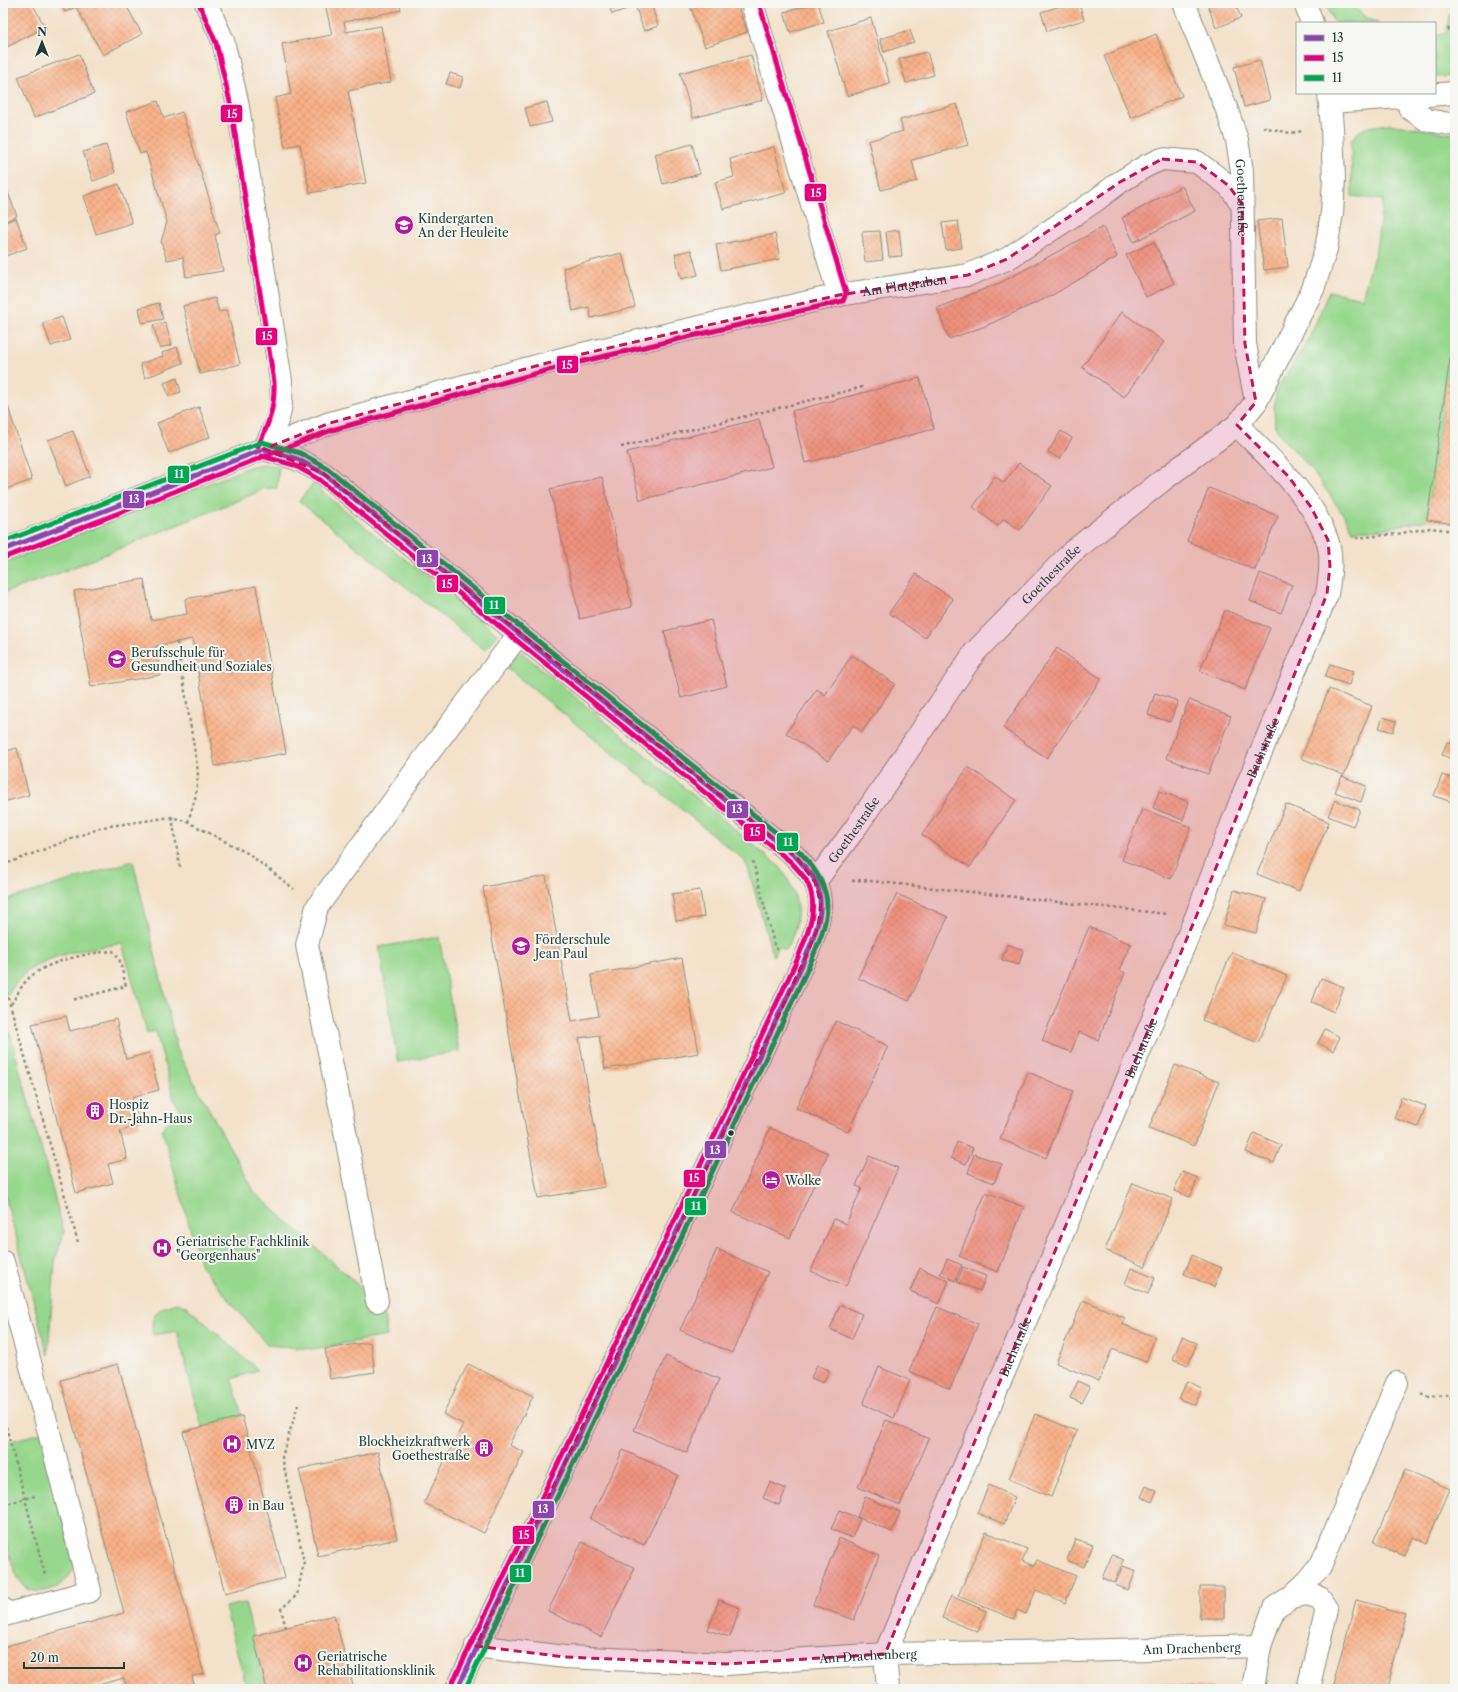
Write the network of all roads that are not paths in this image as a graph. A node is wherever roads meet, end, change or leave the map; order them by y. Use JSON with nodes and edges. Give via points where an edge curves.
{"nodes":[{"id":1,"x":206,"y":3,"type":"edge"},
{"id":2,"x":752,"y":3,"type":"edge"},
{"id":3,"x":1184,"y":3,"type":"edge"},
{"id":4,"x":1305,"y":3,"type":"edge"},
{"id":5,"x":1312,"y":22,"type":"edge"},
{"id":6,"x":1455,"y":93,"type":"edge"},
{"id":7,"x":1406,"y":97,"type":"junction"},
{"id":8,"x":1330,"y":98,"type":"edge"},
{"id":9,"x":1455,"y":125,"type":"edge"},
{"id":10,"x":1242,"y":204,"type":"junction"},
{"id":11,"x":839,"y":296,"type":"junction"},
{"id":12,"x":1256,"y":402,"type":"junction"},
{"id":13,"x":1237,"y":425,"type":"junction"},
{"id":14,"x":264,"y":449,"type":"junction"},
{"id":15,"x":3,"y":550,"type":"edge"},
{"id":16,"x":519,"y":634,"type":"junction"},
{"id":17,"x":815,"y":882,"type":"junction"},
{"id":18,"x":3,"y":1262,"type":"edge"},
{"id":19,"x":377,"y":1300,"type":"dead end"},
{"id":20,"x":1397,"y":1383,"type":"road end"},
{"id":21,"x":1291,"y":1597,"type":"junction"},
{"id":22,"x":3,"y":1609,"type":"edge"},
{"id":23,"x":1260,"y":1646,"type":"junction"},
{"id":24,"x":473,"y":1654,"type":"junction"},
{"id":25,"x":885,"y":1654,"type":"junction"},
{"id":26,"x":457,"y":1689,"type":"edge"},
{"id":27,"x":474,"y":1689,"type":"edge"},
{"id":28,"x":888,"y":1689,"type":"edge"},
{"id":29,"x":1253,"y":1689,"type":"edge"},
{"id":30,"x":1308,"y":1689,"type":"edge"}],
"edges":[{"from":1,"to":14,"type":"street","via":[[223,41],[237,101],[281,381],[282,404],[278,423]]},
{"from":2,"to":11,"type":"street"},
{"from":3,"to":10,"type":"street","name":"Goethestraße","via":[[1237,140],[1242,170]]},
{"from":4,"to":5,"type":"street"},
{"from":6,"to":7,"type":"street"},
{"from":7,"to":8,"type":"street"},
{"from":7,"to":9,"type":"street","via":[[1410,109],[1427,120]]},
{"from":8,"to":12,"type":"street","name":"Goethestraße","via":[[1334,179],[1326,249],[1313,289]]},
{"from":10,"to":11,"type":"street","name":"Am Flutgraben","via":[[1229,186],[1197,162],[1162,159],[1120,182],[1006,259],[968,275]]},
{"from":10,"to":12,"type":"street","name":"Goethestraße","via":[[1246,344]]},
{"from":11,"to":14,"type":"street","name":"Am Flutgraben","via":[[565,358],[330,423]]},
{"from":12,"to":13,"type":"street","name":"Goethestraße"},
{"from":13,"to":17,"type":"street","name":"Goethestraße","via":[[1072,552],[975,652],[854,830]]},
{"from":13,"to":25,"type":"street","name":"Bachstraße","via":[[1288,476],[1310,507],[1328,540],[1330,566],[1327,594],[1196,917]]},
{"from":14,"to":15,"type":"street","name":"Am Flutgraben"},
{"from":14,"to":16,"type":"street","via":[[297,459],[323,473]]},
{"from":16,"to":17,"type":"street","via":[[796,857]]},
{"from":16,"to":19,"type":"street","via":[[421,763],[317,907],[307,945],[342,1110]]},
{"from":17,"to":24,"type":"street","via":[[820,904],[818,927],[803,964]]},
{"from":18,"to":22,"type":"street","via":[[90,1592],[5,1615]]},
{"from":20,"to":21,"type":"street","via":[[1321,1565]]},
{"from":21,"to":23,"type":"street","via":[[1274,1608]]},
{"from":21,"to":30,"type":"street","via":[[1307,1594],[1320,1598],[1327,1609]]},
{"from":23,"to":25,"type":"street","name":"Am Drachenberg"},
{"from":23,"to":29,"type":"street"},
{"from":24,"to":25,"type":"street","name":"Am Drachenberg","via":[[726,1664]]},
{"from":24,"to":26,"type":"street"},
{"from":24,"to":27,"type":"street"},
{"from":25,"to":28,"type":"street","name":"Bachstraße"}]}
